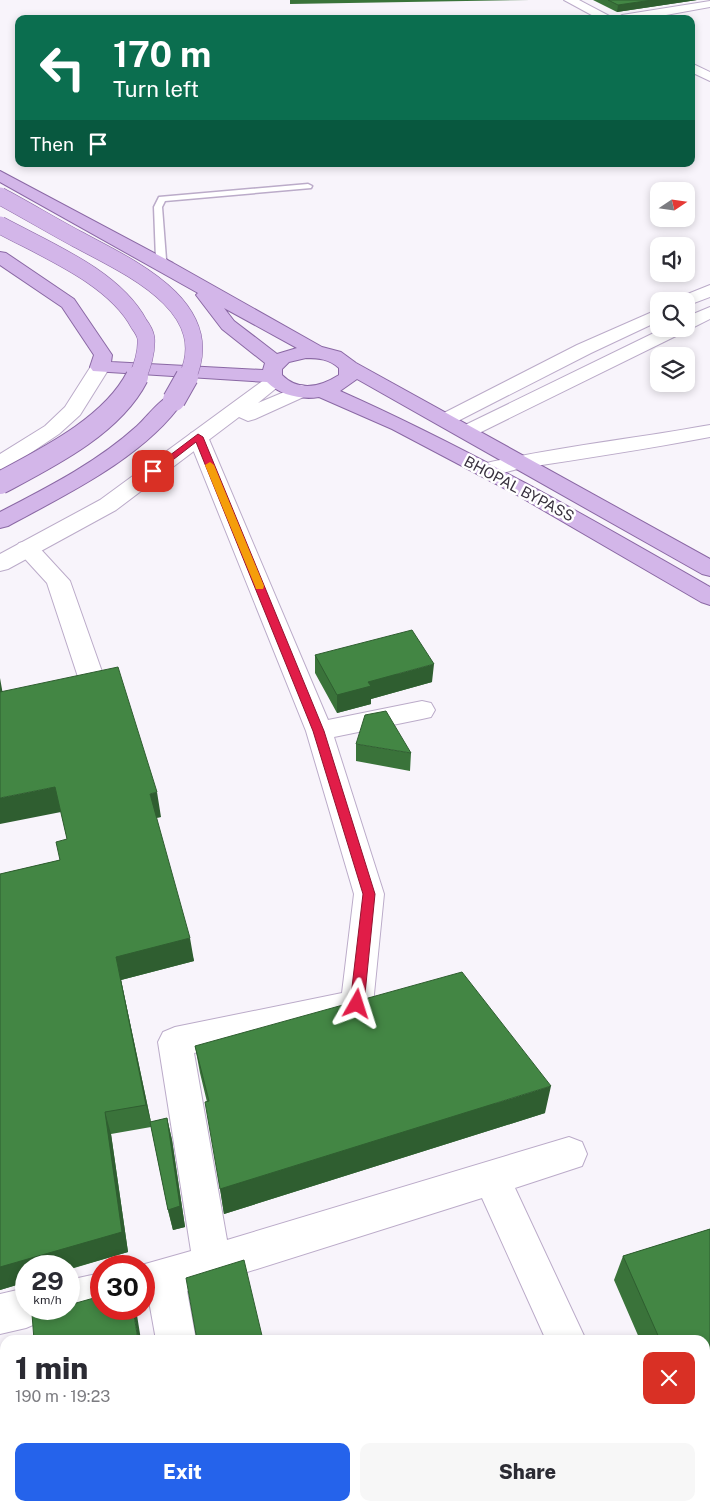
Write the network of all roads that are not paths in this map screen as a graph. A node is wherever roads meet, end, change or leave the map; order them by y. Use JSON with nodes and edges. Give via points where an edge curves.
{"nodes":[{"id":1,"x":565,"y":2,"type":"edge"},
{"id":2,"x":710,"y":4,"type":"edge"},
{"id":3,"x":585,"y":15,"type":"edge"},
{"id":4,"x":598,"y":15,"type":"edge"},
{"id":5,"x":645,"y":15,"type":"edge"},
{"id":6,"x":695,"y":60,"type":"edge"},
{"id":7,"x":710,"y":67,"type":"edge"},
{"id":8,"x":695,"y":70,"type":"edge"},
{"id":9,"x":710,"y":76,"type":"edge"},
{"id":10,"x":0,"y":176,"type":"edge"},
{"id":11,"x":308,"y":186,"type":"dead end"},
{"id":12,"x":0,"y":196,"type":"edge"},
{"id":13,"x":0,"y":224,"type":"edge"},
{"id":14,"x":0,"y":258,"type":"edge"},
{"id":15,"x":168,"y":266,"type":"junction"},
{"id":16,"x":200,"y":287,"type":"junction"},
{"id":17,"x":710,"y":290,"type":"edge"},
{"id":18,"x":695,"y":297,"type":"edge"},
{"id":19,"x":710,"y":312,"type":"edge"},
{"id":20,"x":650,"y":318,"type":"edge"},
{"id":21,"x":695,"y":320,"type":"edge"},
{"id":22,"x":660,"y":337,"type":"edge"},
{"id":23,"x":317,"y":352,"type":"junction"},
{"id":24,"x":102,"y":361,"type":"junction"},
{"id":25,"x":349,"y":367,"type":"junction"},
{"id":26,"x":274,"y":372,"type":"junction"},
{"id":27,"x":301,"y":391,"type":"junction"},
{"id":28,"x":323,"y":391,"type":"junction"},
{"id":29,"x":445,"y":420,"type":"junction"},
{"id":30,"x":710,"y":431,"type":"edge"},
{"id":31,"x":466,"y":432,"type":"junction"},
{"id":32,"x":198,"y":437,"type":"junction"},
{"id":33,"x":518,"y":462,"type":"junction"},
{"id":34,"x":0,"y":463,"type":"edge"},
{"id":35,"x":486,"y":470,"type":"junction"},
{"id":36,"x":0,"y":483,"type":"edge"},
{"id":37,"x":0,"y":521,"type":"edge"},
{"id":38,"x":27,"y":548,"type":"junction"},
{"id":39,"x":0,"y":564,"type":"edge"},
{"id":40,"x":710,"y":569,"type":"edge"},
{"id":41,"x":710,"y":597,"type":"edge"},
{"id":42,"x":93,"y":683,"type":"edge"},
{"id":43,"x":422,"y":710,"type":"dead end"},
{"id":44,"x":319,"y":731,"type":"junction"},
{"id":45,"x":569,"y":1154,"type":"dead end"},
{"id":46,"x":492,"y":1178,"type":"junction"},
{"id":47,"x":212,"y":1263,"type":"junction"},
{"id":48,"x":155,"y":1281,"type":"edge"},
{"id":49,"x":155,"y":1284,"type":"edge"},
{"id":50,"x":15,"y":1311,"type":"edge"},
{"id":51,"x":0,"y":1314,"type":"edge"},
{"id":52,"x":174,"y":1335,"type":"edge"},
{"id":53,"x":564,"y":1335,"type":"edge"}],
"edges":[{"from":1,"to":3,"type":"street"},
{"from":1,"to":4,"type":"street"},
{"from":2,"to":5,"type":"street"},
{"from":6,"to":7,"type":"street"},
{"from":8,"to":9,"type":"street"},
{"from":10,"to":15,"type":"main road"},
{"from":11,"to":15,"type":"lane","via":[[162,198],[158,207],[161,259]]},
{"from":12,"to":37,"type":"main road","bridge":true,"via":[[144,277],[178,307],[191,328],[194,341],[188,379],[156,421],[110,460]]},
{"from":13,"to":36,"type":"main road","bridge":true,"via":[[92,278],[121,299],[132,310],[143,330],[147,356],[133,385],[115,408],[80,437]]},
{"from":14,"to":24,"type":"main road","via":[[68,303]]},
{"from":15,"to":16,"type":"main road"},
{"from":16,"to":23,"type":"main road"},
{"from":16,"to":26,"type":"main road","via":[[228,325]]},
{"from":17,"to":18,"type":"street"},
{"from":19,"to":21,"type":"street"},
{"from":20,"to":29,"type":"street"},
{"from":22,"to":31,"type":"street"},
{"from":23,"to":25,"type":"main road","name":"BHOPAL BYPASS","via":[[337,357]]},
{"from":23,"to":26,"type":"main road","via":[[294,354]]},
{"from":24,"to":26,"type":"main road"},
{"from":24,"to":34,"type":"street","via":[[73,412],[52,430]]},
{"from":25,"to":28,"type":"main road","via":[[348,378]]},
{"from":25,"to":29,"type":"main road","name":"BHOPAL BYPASS"},
{"from":26,"to":27,"type":"main road","via":[[291,389]]},
{"from":26,"to":32,"type":"street"},
{"from":27,"to":28,"type":"main road"},
{"from":27,"to":32,"type":"street"},
{"from":28,"to":35,"type":"main road","name":"BHOPAL BYPASS","via":[[399,425]]},
{"from":29,"to":31,"type":"main road","name":"BHOPAL BYPASS"},
{"from":30,"to":33,"type":"street"},
{"from":31,"to":33,"type":"main road","name":"BHOPAL BYPASS"},
{"from":32,"to":38,"type":"street","via":[[108,505]]},
{"from":32,"to":44,"type":"street"},
{"from":33,"to":35,"type":"street"},
{"from":33,"to":40,"type":"main road","name":"BHOPAL BYPASS"},
{"from":35,"to":41,"type":"main road","name":"BHOPAL BYPASS"},
{"from":38,"to":39,"type":"street"},
{"from":38,"to":42,"type":"street","via":[[58,581]]},
{"from":43,"to":44,"type":"street"},
{"from":44,"to":47,"type":"street","via":[[369,894],[357,1004],[175,1042]]},
{"from":45,"to":46,"type":"street"},
{"from":46,"to":47,"type":"street"},
{"from":46,"to":53,"type":"street"},
{"from":47,"to":48,"type":"street"},
{"from":49,"to":52,"type":"street"},
{"from":50,"to":51,"type":"street"}]}
